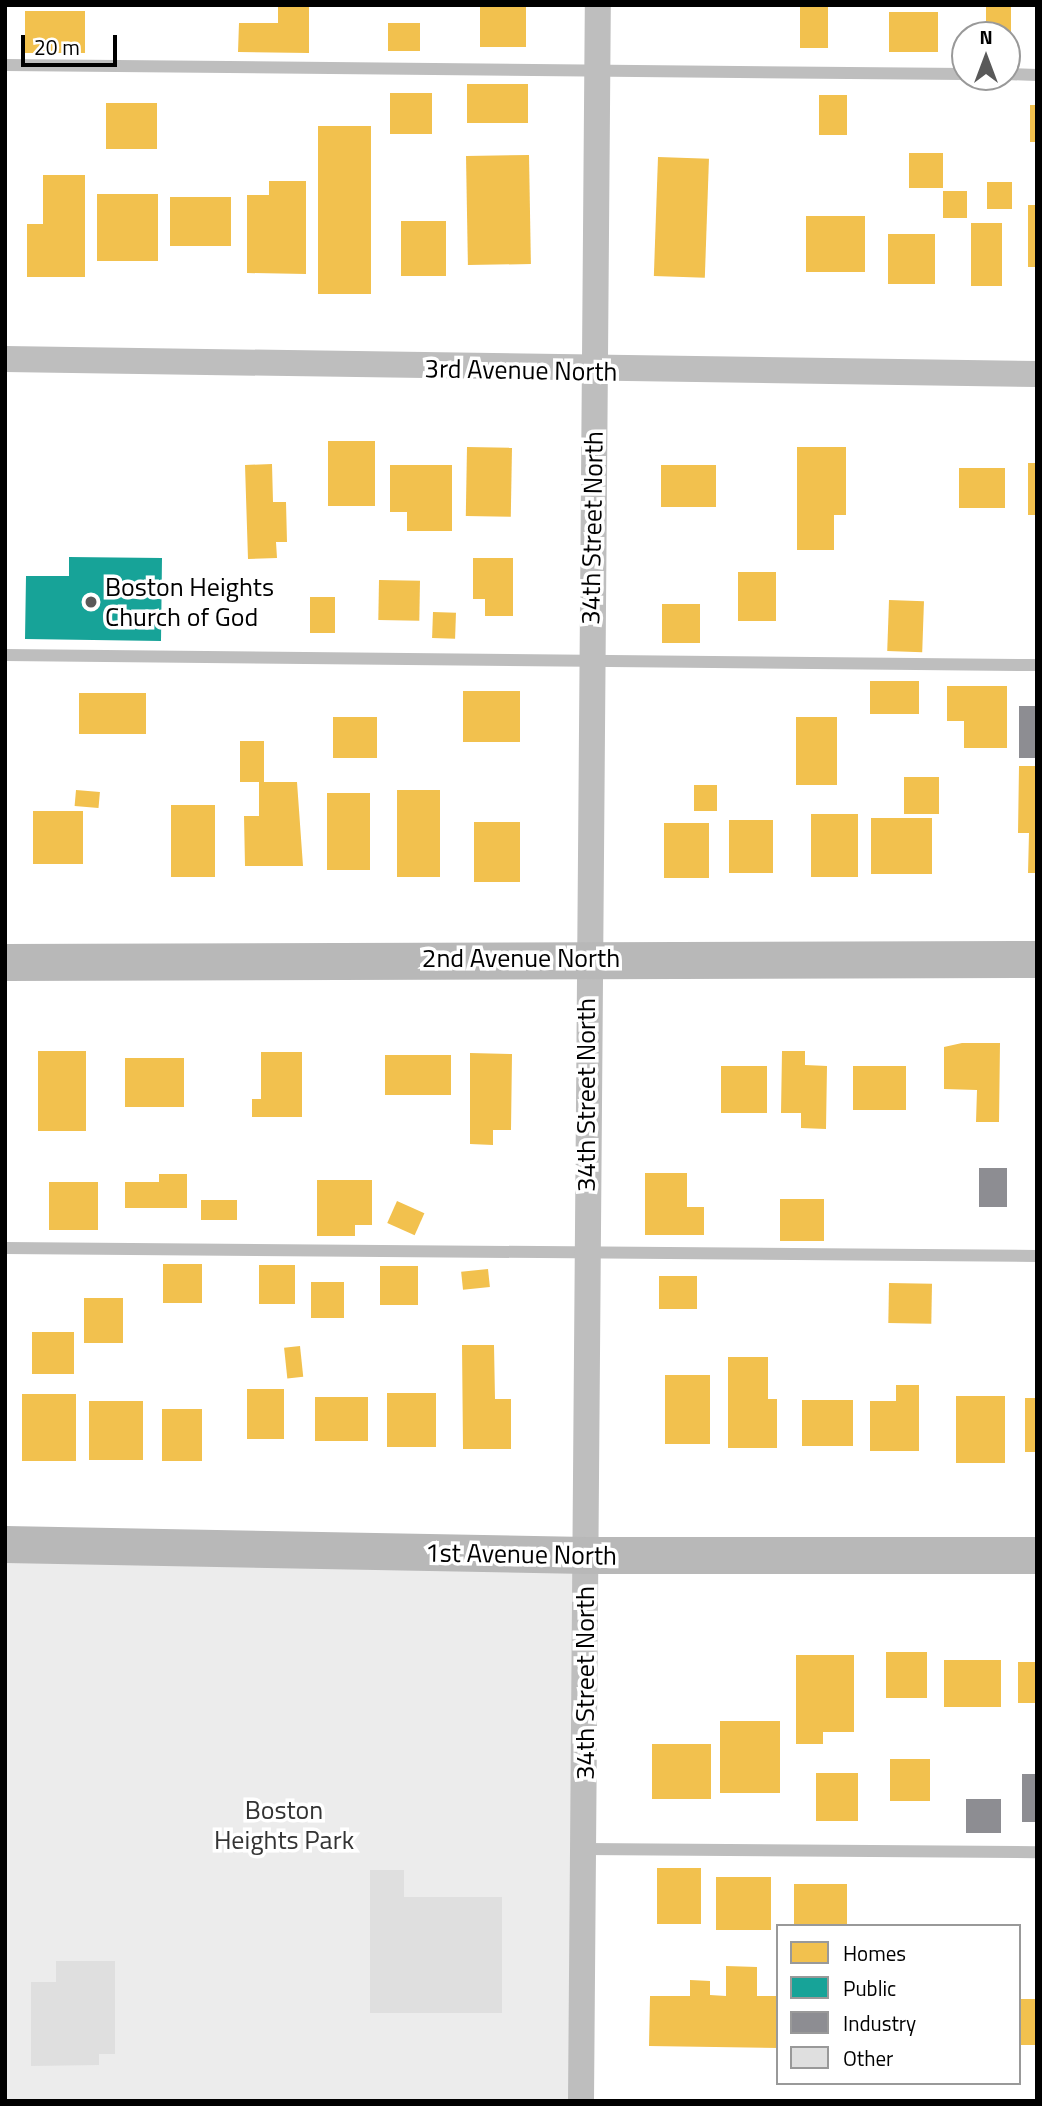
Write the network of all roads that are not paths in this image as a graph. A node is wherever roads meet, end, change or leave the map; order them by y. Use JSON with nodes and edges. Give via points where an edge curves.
{"nodes":[{"id":1,"x":598,"y":5,"type":"edge"},
{"id":2,"x":5,"y":65,"type":"edge"},
{"id":3,"x":597,"y":68,"type":"junction"},
{"id":4,"x":951,"y":74,"type":"edge"},
{"id":5,"x":5,"y":359,"type":"edge"},
{"id":6,"x":593,"y":372,"type":"junction"},
{"id":7,"x":1037,"y":374,"type":"edge"},
{"id":8,"x":5,"y":655,"type":"edge"},
{"id":9,"x":590,"y":663,"type":"junction"},
{"id":10,"x":1037,"y":665,"type":"edge"},
{"id":11,"x":586,"y":957,"type":"junction"},
{"id":12,"x":1037,"y":959,"type":"edge"},
{"id":13,"x":5,"y":962,"type":"edge"},
{"id":14,"x":5,"y":1248,"type":"edge"},
{"id":15,"x":586,"y":1252,"type":"junction"},
{"id":16,"x":1037,"y":1256,"type":"edge"},
{"id":17,"x":5,"y":1544,"type":"edge"},
{"id":18,"x":586,"y":1555,"type":"junction"},
{"id":19,"x":1037,"y":1555,"type":"edge"},
{"id":20,"x":584,"y":1849,"type":"junction"},
{"id":21,"x":1037,"y":1852,"type":"edge"},
{"id":22,"x":581,"y":2101,"type":"edge"}],
"edges":[{"from":1,"to":3,"type":"street","name":"34th Street North"},
{"from":2,"to":3,"type":"lane"},
{"from":3,"to":4,"type":"lane"},
{"from":3,"to":6,"type":"street","name":"34th Street North"},
{"from":5,"to":6,"type":"street","name":"3rd Avenue North"},
{"from":6,"to":7,"type":"street","name":"3rd Avenue North"},
{"from":6,"to":9,"type":"street","name":"34th Street North"},
{"from":8,"to":9,"type":"lane"},
{"from":9,"to":10,"type":"lane"},
{"from":9,"to":11,"type":"street","name":"34th Street North"},
{"from":11,"to":12,"type":"main road","name":"2nd Avenue North"},
{"from":11,"to":13,"type":"main road","name":"2nd Avenue North"},
{"from":11,"to":15,"type":"street","name":"34th Street North"},
{"from":14,"to":15,"type":"lane"},
{"from":15,"to":16,"type":"lane"},
{"from":15,"to":18,"type":"street","name":"34th Street North"},
{"from":17,"to":18,"type":"main road","name":"1st Avenue North"},
{"from":18,"to":19,"type":"main road","name":"1st Avenue North"},
{"from":18,"to":20,"type":"street","name":"34th Street North"},
{"from":20,"to":21,"type":"lane"},
{"from":20,"to":22,"type":"street","name":"34th Street North"}]}
